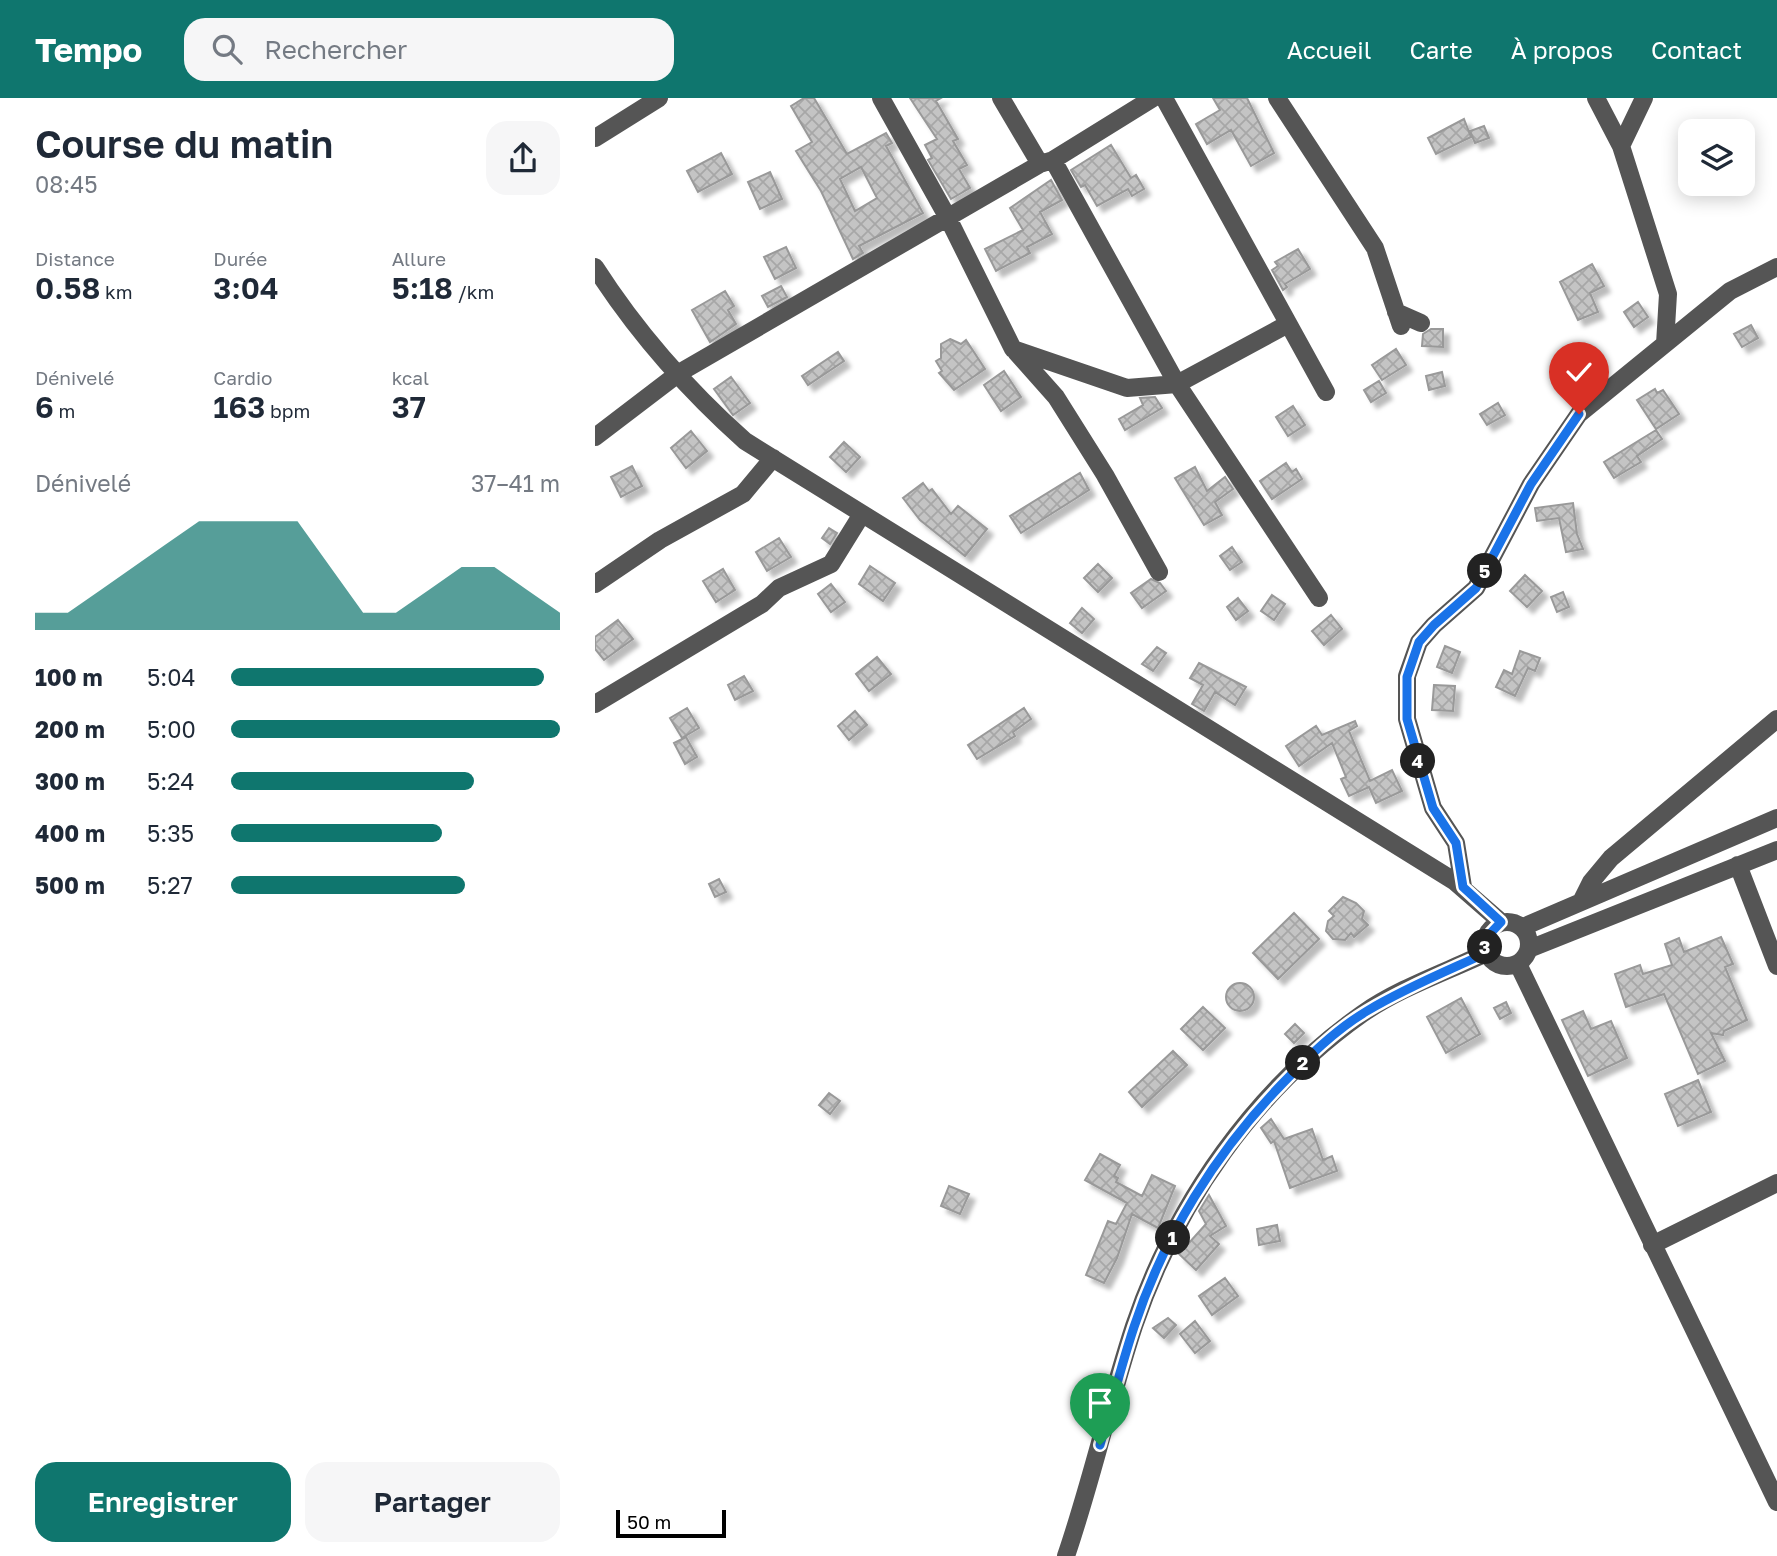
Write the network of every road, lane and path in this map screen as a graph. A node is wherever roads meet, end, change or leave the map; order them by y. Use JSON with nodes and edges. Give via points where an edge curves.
{"nodes":[{"id":1,"x":659,"y":98,"type":"edge"},
{"id":2,"x":881,"y":98,"type":"edge"},
{"id":3,"x":1001,"y":98,"type":"edge"},
{"id":4,"x":1153,"y":98,"type":"edge"},
{"id":5,"x":1164,"y":98,"type":"edge"},
{"id":6,"x":1277,"y":98,"type":"edge"},
{"id":7,"x":1596,"y":98,"type":"edge"},
{"id":8,"x":1644,"y":98,"type":"edge"},
{"id":9,"x":595,"y":138,"type":"edge"},
{"id":10,"x":1621,"y":146,"type":"junction"},
{"id":11,"x":1047,"y":162,"type":"junction"},
{"id":12,"x":948,"y":218,"type":"junction"},
{"id":13,"x":595,"y":267,"type":"edge"},
{"id":14,"x":1777,"y":267,"type":"edge"},
{"id":15,"x":1421,"y":323,"type":"dead end"},
{"id":16,"x":1288,"y":324,"type":"junction"},
{"id":17,"x":1665,"y":344,"type":"junction"},
{"id":18,"x":1013,"y":349,"type":"junction"},
{"id":19,"x":679,"y":373,"type":"junction"},
{"id":20,"x":1177,"y":384,"type":"junction"},
{"id":21,"x":1326,"y":392,"type":"dead end"},
{"id":22,"x":595,"y":437,"type":"edge"},
{"id":23,"x":772,"y":458,"type":"junction"},
{"id":24,"x":862,"y":514,"type":"junction"},
{"id":25,"x":1159,"y":572,"type":"dead end"},
{"id":26,"x":595,"y":584,"type":"edge"},
{"id":27,"x":1319,"y":598,"type":"dead end"},
{"id":28,"x":595,"y":704,"type":"edge"},
{"id":29,"x":1777,"y":719,"type":"edge"},
{"id":30,"x":1777,"y":818,"type":"edge"},
{"id":31,"x":1777,"y":849,"type":"edge"},
{"id":32,"x":1738,"y":865,"type":"junction"},
{"id":33,"x":1463,"y":887,"type":"junction"},
{"id":34,"x":1582,"y":900,"type":"junction"},
{"id":35,"x":1501,"y":922,"type":"junction"},
{"id":36,"x":1523,"y":927,"type":"junction"},
{"id":37,"x":1529,"y":949,"type":"junction"},
{"id":38,"x":1486,"y":953,"type":"junction"},
{"id":39,"x":1518,"y":964,"type":"junction"},
{"id":40,"x":1777,"y":966,"type":"edge"},
{"id":41,"x":1777,"y":1183,"type":"edge"},
{"id":42,"x":1652,"y":1245,"type":"junction"},
{"id":43,"x":1777,"y":1502,"type":"edge"},
{"id":44,"x":1066,"y":1556,"type":"edge"}],
"edges":[{"from":1,"to":9,"type":"street"},
{"from":2,"to":12,"type":"street"},
{"from":3,"to":11,"type":"street"},
{"from":4,"to":11,"type":"street"},
{"from":5,"to":16,"type":"street"},
{"from":6,"to":15,"type":"street","via":[[1375,248],[1399,319]]},
{"from":7,"to":10,"type":"street"},
{"from":8,"to":10,"type":"street"},
{"from":10,"to":17,"type":"street","via":[[1668,294]]},
{"from":11,"to":12,"type":"street"},
{"from":11,"to":20,"type":"street"},
{"from":12,"to":18,"type":"street"},
{"from":12,"to":19,"type":"street"},
{"from":13,"to":19,"type":"street","via":[[627,317]]},
{"from":14,"to":17,"type":"street","via":[[1731,291]]},
{"from":16,"to":20,"type":"street"},
{"from":16,"to":21,"type":"street"},
{"from":17,"to":33,"type":"street","via":[[1588,405],[1570,425],[1531,484],[1476,588],[1434,625],[1411,659],[1407,719],[1433,808],[1456,843]]},
{"from":18,"to":20,"type":"street","via":[[1127,388]]},
{"from":18,"to":25,"type":"street","via":[[1056,397]]},
{"from":19,"to":22,"type":"street"},
{"from":19,"to":23,"type":"street","via":[[709,409]]},
{"from":20,"to":27,"type":"street"},
{"from":23,"to":24,"type":"street"},
{"from":23,"to":26,"type":"street","via":[[743,494],[660,540]]},
{"from":24,"to":28,"type":"street","via":[[831,564],[779,588],[762,604]]},
{"from":24,"to":33,"type":"street"},
{"from":29,"to":34,"type":"street","via":[[1611,858]]},
{"from":30,"to":34,"type":"street"},
{"from":31,"to":32,"type":"street"},
{"from":32,"to":37,"type":"street"},
{"from":32,"to":40,"type":"street"},
{"from":33,"to":35,"type":"street"},
{"from":34,"to":36,"type":"street"},
{"from":35,"to":36,"type":"street"},
{"from":35,"to":38,"type":"street","via":[[1486,938]]},
{"from":36,"to":37,"type":"street"},
{"from":37,"to":39,"type":"street"},
{"from":38,"to":39,"type":"street","via":[[1500,966]]},
{"from":38,"to":44,"type":"street","via":[[1365,1012],[1295,1070],[1230,1140],[1203,1180],[1151,1282]]},
{"from":39,"to":42,"type":"street"},
{"from":41,"to":42,"type":"street"},
{"from":42,"to":43,"type":"street"}]}
